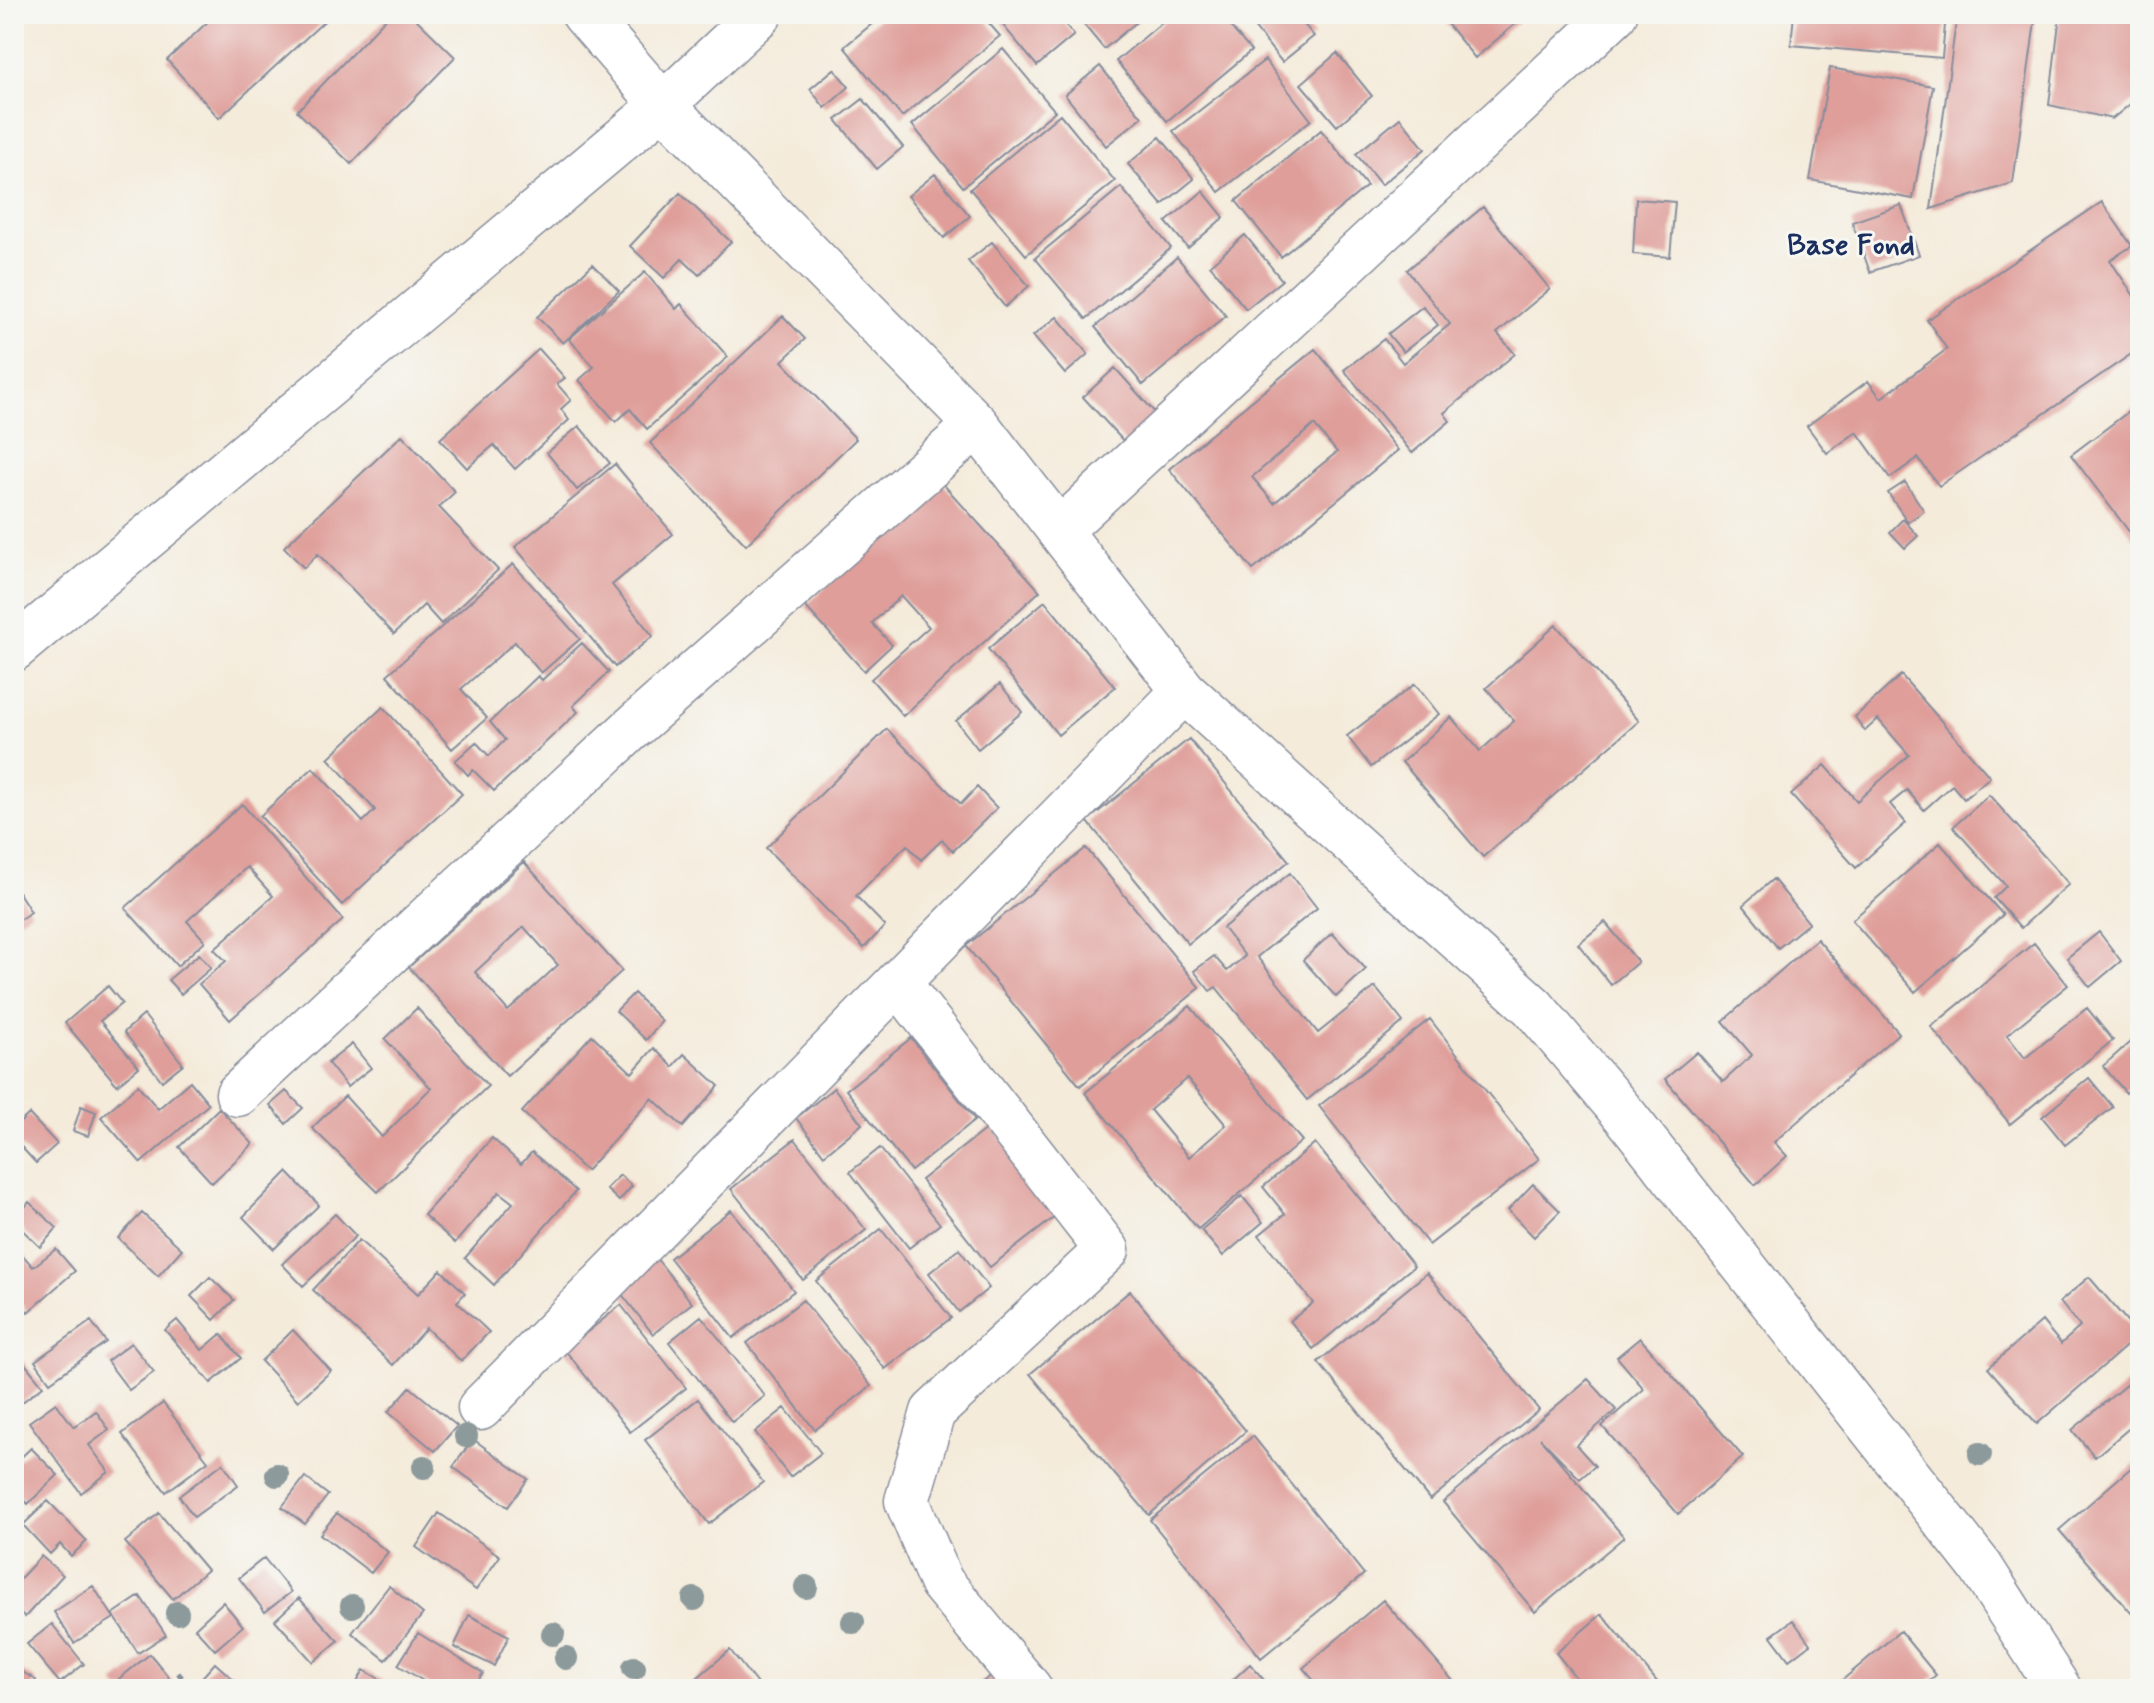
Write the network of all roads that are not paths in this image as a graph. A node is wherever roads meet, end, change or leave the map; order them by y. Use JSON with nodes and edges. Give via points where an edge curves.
{"nodes":[{"id":1,"x":584,"y":14,"type":"edge"},
{"id":2,"x":760,"y":14,"type":"edge"},
{"id":3,"x":1615,"y":14,"type":"edge"},
{"id":4,"x":663,"y":105,"type":"junction"},
{"id":5,"x":977,"y":425,"type":"junction"},
{"id":6,"x":1059,"y":531,"type":"junction"},
{"id":7,"x":14,"y":649,"type":"edge"},
{"id":8,"x":1184,"y":691,"type":"junction"},
{"id":9,"x":898,"y":982,"type":"junction"},
{"id":10,"x":238,"y":1094,"type":"dead end"},
{"id":11,"x":480,"y":1408,"type":"dead end"},
{"id":12,"x":1030,"y":1689,"type":"edge"},
{"id":13,"x":2059,"y":1689,"type":"edge"}],
"edges":[{"from":1,"to":4,"type":"street"},
{"from":2,"to":4,"type":"street"},
{"from":3,"to":6,"type":"street"},
{"from":4,"to":5,"type":"street"},
{"from":4,"to":7,"type":"street"},
{"from":5,"to":6,"type":"street"},
{"from":5,"to":10,"type":"street","via":[[630,730]]},
{"from":6,"to":8,"type":"street"},
{"from":8,"to":9,"type":"street"},
{"from":8,"to":13,"type":"street","via":[[1533,1007],[1637,1130],[1980,1566]]},
{"from":9,"to":11,"type":"street"},
{"from":9,"to":12,"type":"street","via":[[1107,1250],[933,1412],[907,1501],[941,1582]]}]}
